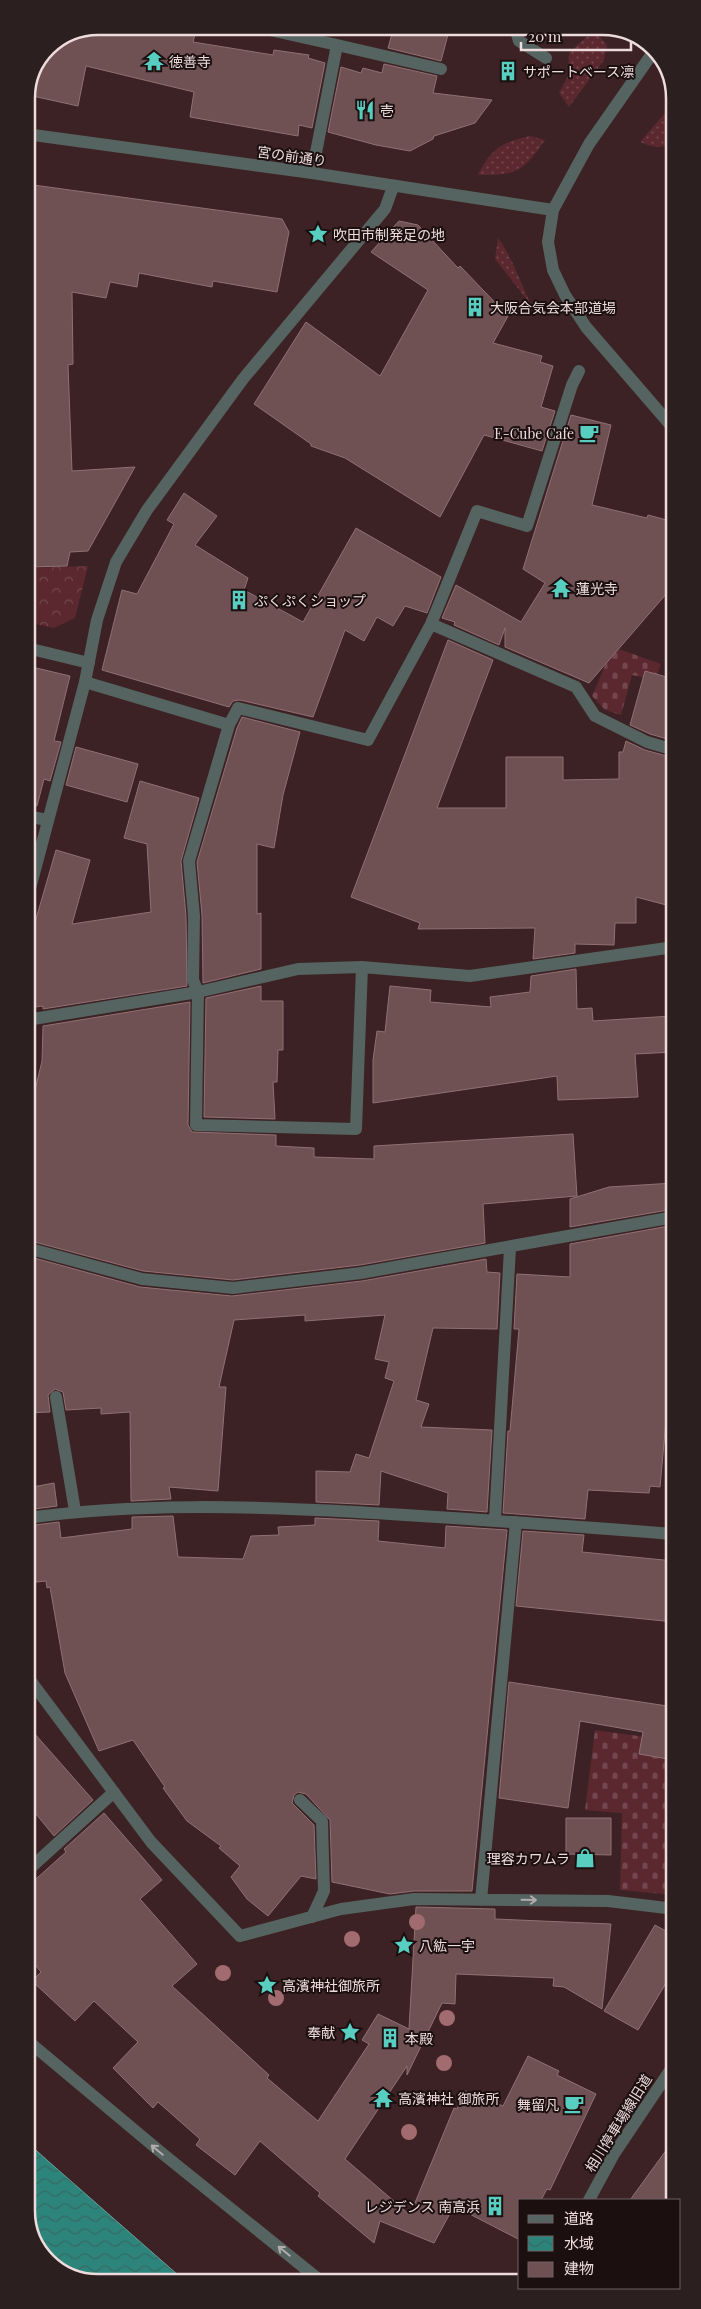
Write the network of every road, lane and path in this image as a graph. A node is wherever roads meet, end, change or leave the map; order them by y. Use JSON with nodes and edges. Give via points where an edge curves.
{"nodes":[{"id":1,"x":293,"y":35,"type":"edge"},
{"id":2,"x":517,"y":35,"type":"edge"},
{"id":3,"x":337,"y":45,"type":"junction"},
{"id":4,"x":650,"y":57,"type":"edge"},
{"id":5,"x":546,"y":58,"type":"dead end"},
{"id":6,"x":441,"y":69,"type":"dead end"},
{"id":7,"x":35,"y":135,"type":"edge"},
{"id":8,"x":312,"y":173,"type":"junction"},
{"id":9,"x":392,"y":187,"type":"junction"},
{"id":10,"x":553,"y":210,"type":"junction"},
{"id":11,"x":580,"y":372,"type":"dead end"},
{"id":12,"x":666,"y":420,"type":"edge"},
{"id":13,"x":430,"y":624,"type":"junction"},
{"id":14,"x":35,"y":650,"type":"edge"},
{"id":15,"x":89,"y":663,"type":"junction"},
{"id":16,"x":85,"y":682,"type":"junction"},
{"id":17,"x":229,"y":725,"type":"junction"},
{"id":18,"x":666,"y":748,"type":"edge"},
{"id":19,"x":35,"y":818,"type":"edge"},
{"id":20,"x":47,"y":820,"type":"junction"},
{"id":21,"x":35,"y":868,"type":"edge"},
{"id":22,"x":666,"y":948,"type":"edge"},
{"id":23,"x":362,"y":967,"type":"junction"},
{"id":24,"x":198,"y":992,"type":"junction"},
{"id":25,"x":35,"y":1019,"type":"edge"},
{"id":26,"x":666,"y":1219,"type":"edge"},
{"id":27,"x":510,"y":1248,"type":"junction"},
{"id":28,"x":35,"y":1250,"type":"edge"},
{"id":29,"x":56,"y":1397,"type":"dead end"},
{"id":30,"x":76,"y":1512,"type":"junction"},
{"id":31,"x":35,"y":1517,"type":"edge"},
{"id":32,"x":495,"y":1519,"type":"junction"},
{"id":33,"x":516,"y":1522,"type":"junction"},
{"id":34,"x":666,"y":1533,"type":"edge"},
{"id":35,"x":35,"y":1687,"type":"edge"},
{"id":36,"x":114,"y":1792,"type":"junction"},
{"id":37,"x":300,"y":1800,"type":"dead end"},
{"id":38,"x":35,"y":1865,"type":"edge"},
{"id":39,"x":481,"y":1900,"type":"junction"},
{"id":40,"x":666,"y":1908,"type":"edge"},
{"id":41,"x":312,"y":1917,"type":"junction"},
{"id":42,"x":35,"y":2047,"type":"edge"},
{"id":43,"x":666,"y":2076,"type":"edge"},
{"id":44,"x":589,"y":2199,"type":"edge"},
{"id":45,"x":312,"y":2274,"type":"edge"}],
"edges":[{"from":1,"to":3,"type":"street"},
{"from":2,"to":5,"type":"street","via":[[518,42]]},
{"from":3,"to":6,"type":"street"},
{"from":3,"to":8,"type":"street"},
{"from":4,"to":10,"type":"street","via":[[589,144]]},
{"from":7,"to":8,"type":"street","name":"宮の前通り"},
{"from":8,"to":9,"type":"street","name":"宮の前通り"},
{"from":9,"to":10,"type":"street","name":"宮の前通り"},
{"from":9,"to":15,"type":"street","via":[[385,210],[243,379],[147,510],[116,562],[97,620]]},
{"from":10,"to":12,"type":"street","via":[[548,242],[553,270],[565,295],[586,328]]},
{"from":11,"to":13,"type":"street","via":[[572,385],[528,526],[477,510]]},
{"from":13,"to":17,"type":"street","via":[[368,740],[238,708]]},
{"from":13,"to":18,"type":"street","via":[[576,687],[596,716],[647,742]]},
{"from":14,"to":15,"type":"street"},
{"from":15,"to":16,"type":"street"},
{"from":16,"to":17,"type":"street"},
{"from":16,"to":20,"type":"street"},
{"from":17,"to":24,"type":"street","via":[[189,862],[194,916],[193,980]]},
{"from":19,"to":20,"type":"street"},
{"from":20,"to":21,"type":"street"},
{"from":22,"to":23,"type":"street","via":[[470,976]]},
{"from":23,"to":24,"type":"street","via":[[298,969]]},
{"from":23,"to":24,"type":"street","via":[[356,1129],[196,1126]]},
{"from":24,"to":25,"type":"street"},
{"from":26,"to":27,"type":"street"},
{"from":27,"to":28,"type":"street","via":[[361,1273],[232,1288],[142,1279]]},
{"from":27,"to":32,"type":"street"},
{"from":29,"to":30,"type":"street"},
{"from":30,"to":31,"type":"street"},
{"from":30,"to":32,"type":"street","via":[[242,1506]]},
{"from":32,"to":33,"type":"street"},
{"from":33,"to":34,"type":"street"},
{"from":33,"to":39,"type":"street"},
{"from":35,"to":36,"type":"street"},
{"from":36,"to":38,"type":"street"},
{"from":36,"to":41,"type":"street","via":[[151,1842],[240,1936]]},
{"from":37,"to":41,"type":"street","via":[[322,1821],[324,1891]]},
{"from":39,"to":40,"type":"street","one_way":true,"via":[[608,1901]]},
{"from":39,"to":41,"type":"street","via":[[414,1898],[341,1909]]},
{"from":45,"to":42,"type":"street","one_way":true},
{"from":43,"to":44,"type":"street","name":"相川停車場線旧道","via":[[614,2154]]}]}
